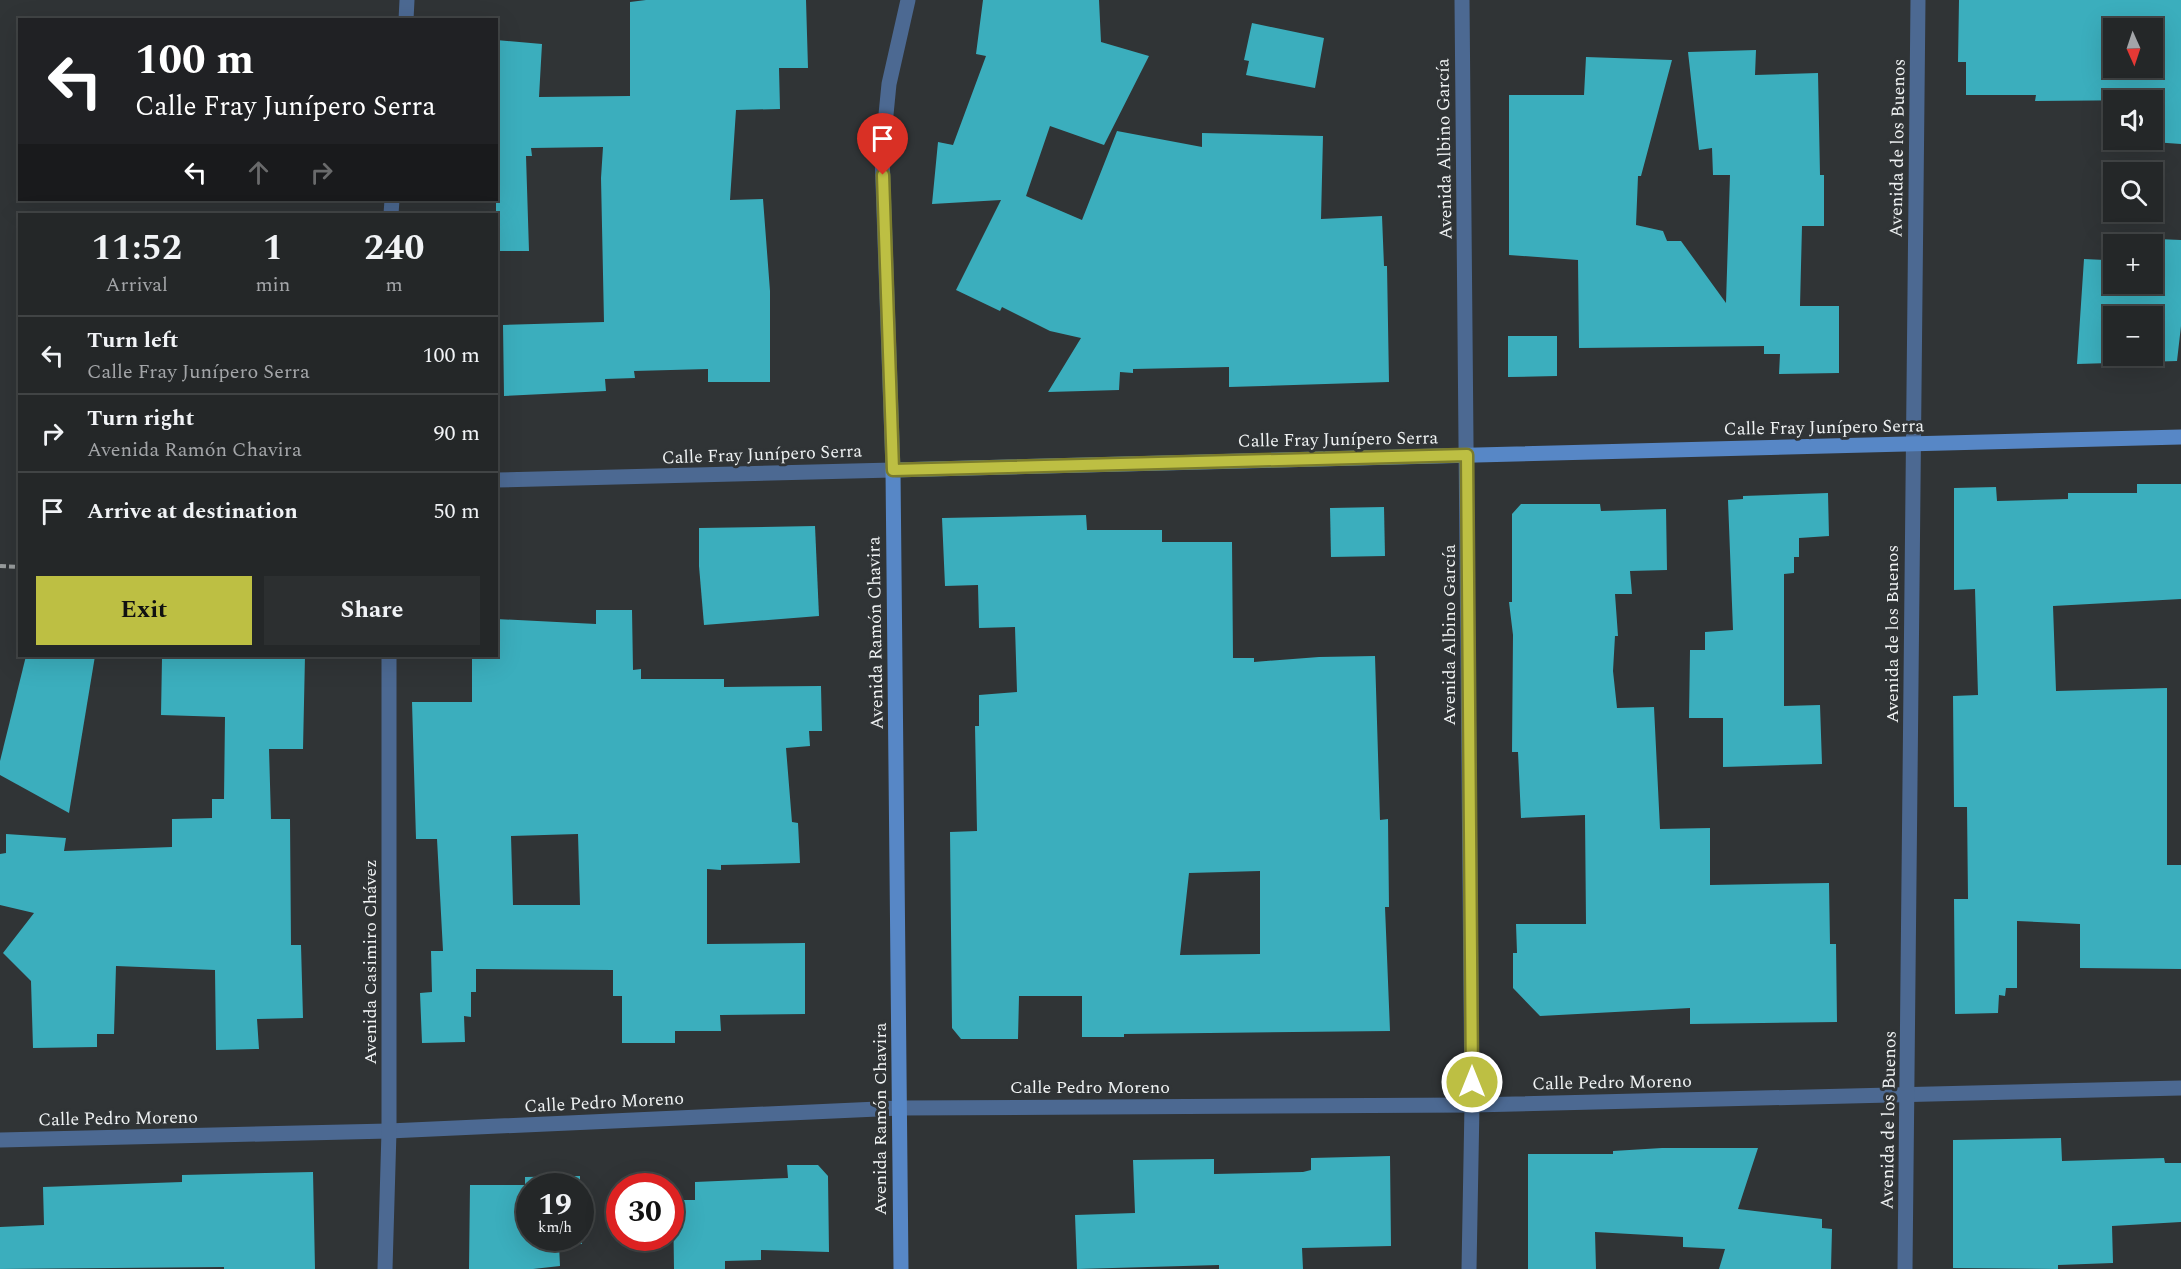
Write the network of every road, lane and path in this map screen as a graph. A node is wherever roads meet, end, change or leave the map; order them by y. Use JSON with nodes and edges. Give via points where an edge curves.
{"nodes":[{"id":1,"x":407,"y":0,"type":"edge"},
{"id":2,"x":908,"y":0,"type":"edge"},
{"id":3,"x":1462,"y":0,"type":"edge"},
{"id":4,"x":1918,"y":0,"type":"edge"},
{"id":5,"x":406,"y":18,"type":"edge"},
{"id":6,"x":2181,"y":437,"type":"edge"},
{"id":7,"x":1913,"y":444,"type":"junction"},
{"id":8,"x":1467,"y":455,"type":"junction"},
{"id":9,"x":893,"y":470,"type":"junction"},
{"id":10,"x":498,"y":480,"type":"edge"},
{"id":11,"x":0,"y":566,"type":"edge"},
{"id":12,"x":18,"y":567,"type":"edge"},
{"id":13,"x":389,"y":657,"type":"edge"},
{"id":14,"x":2181,"y":1088,"type":"edge"},
{"id":15,"x":1908,"y":1094,"type":"junction"},
{"id":16,"x":1472,"y":1105,"type":"junction"},
{"id":17,"x":900,"y":1108,"type":"junction"},
{"id":18,"x":389,"y":1131,"type":"junction"},
{"id":19,"x":0,"y":1140,"type":"edge"},
{"id":20,"x":385,"y":1269,"type":"edge"},
{"id":21,"x":901,"y":1269,"type":"edge"},
{"id":22,"x":1469,"y":1269,"type":"edge"},
{"id":23,"x":1905,"y":1269,"type":"edge"}],
"edges":[{"from":1,"to":5,"type":"street"},
{"from":2,"to":9,"type":"street","name":"Avenida Ramón Chavira","via":[[889,84],[882,155]]},
{"from":3,"to":8,"type":"street","name":"Avenida Albino García"},
{"from":4,"to":7,"type":"street","name":"Avenida de los Buenos"},
{"from":6,"to":7,"type":"main road","name":"Calle Fray Junípero Serra"},
{"from":7,"to":8,"type":"main road","name":"Calle Fray Junípero Serra"},
{"from":7,"to":15,"type":"street","name":"Avenida de los Buenos"},
{"from":8,"to":9,"type":"main road","name":"Calle Fray Junípero Serra"},
{"from":8,"to":16,"type":"street","name":"Avenida Albino García"},
{"from":9,"to":10,"type":"street","name":"Calle Fray Junípero Serra"},
{"from":9,"to":17,"type":"main road","name":"Avenida Ramón Chavira"},
{"from":11,"to":12,"type":"path"},
{"from":13,"to":18,"type":"street","name":"Avenida Casimiro Chávez"},
{"from":14,"to":15,"type":"street","name":"Calle Pedro Moreno"},
{"from":15,"to":16,"type":"street","name":"Calle Pedro Moreno"},
{"from":15,"to":23,"type":"street","name":"Avenida de los Buenos"},
{"from":16,"to":17,"type":"street","name":"Calle Pedro Moreno"},
{"from":16,"to":22,"type":"street","name":"Avenida Albino García"},
{"from":17,"to":18,"type":"street","name":"Calle Pedro Moreno"},
{"from":17,"to":21,"type":"main road","name":"Avenida Ramón Chavira"},
{"from":18,"to":19,"type":"street","name":"Calle Pedro Moreno"},
{"from":18,"to":20,"type":"street","name":"Avenida Casimiro Chávez"}]}
